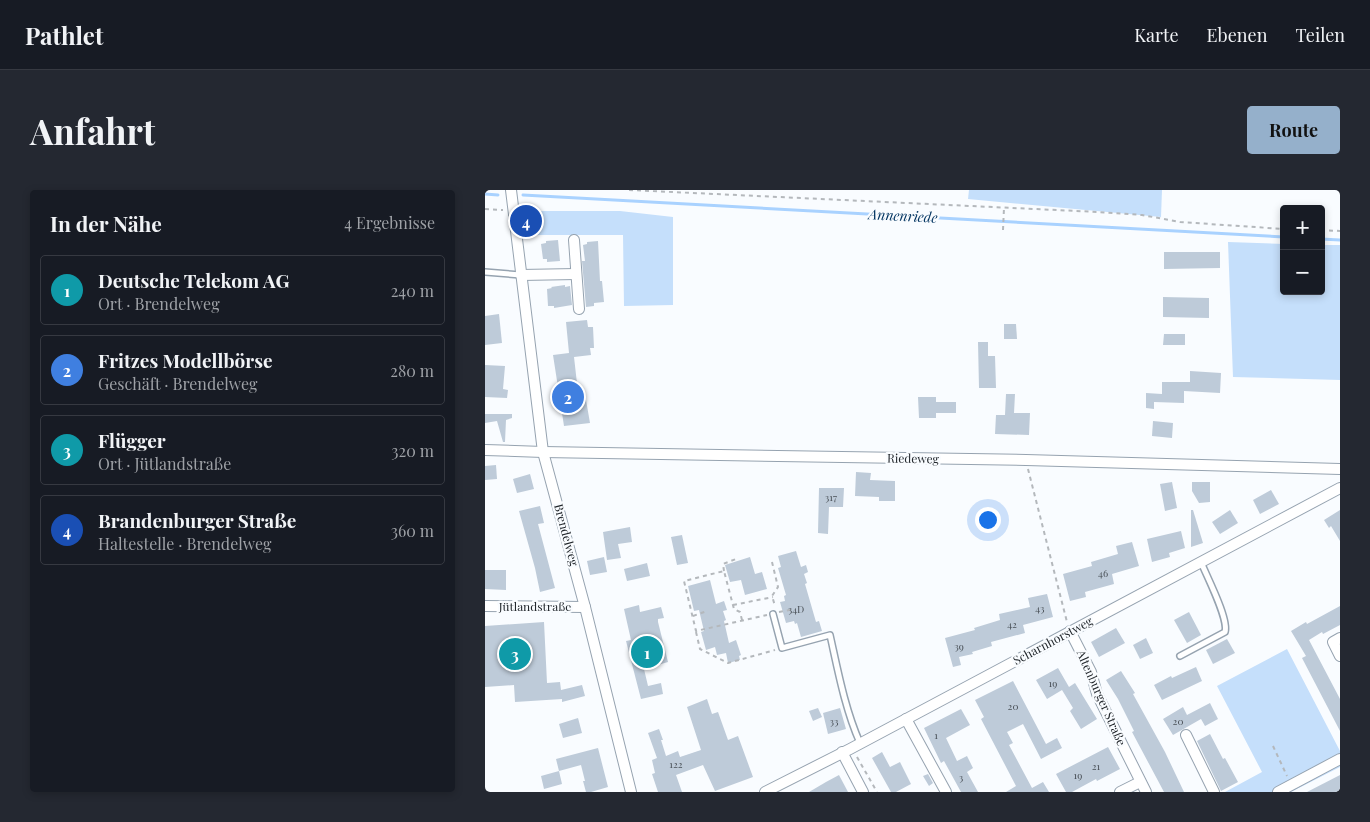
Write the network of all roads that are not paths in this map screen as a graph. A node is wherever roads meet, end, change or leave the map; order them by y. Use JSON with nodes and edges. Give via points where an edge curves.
{"nodes":[{"id":1,"x":511,"y":195,"type":"edge"},
{"id":2,"x":574,"y":240,"type":"dead end"},
{"id":3,"x":485,"y":272,"type":"edge"},
{"id":4,"x":576,"y":274,"type":"junction"},
{"id":5,"x":521,"y":275,"type":"junction"},
{"id":6,"x":579,"y":309,"type":"dead end"},
{"id":7,"x":485,"y":450,"type":"edge"},
{"id":8,"x":543,"y":452,"type":"junction"},
{"id":9,"x":1340,"y":469,"type":"edge"},
{"id":10,"x":1340,"y":488,"type":"edge"},
{"id":11,"x":1201,"y":562,"type":"junction"},
{"id":12,"x":485,"y":606,"type":"edge"},
{"id":13,"x":585,"y":607,"type":"junction"},
{"id":14,"x":773,"y":614,"type":"road end"},
{"id":15,"x":1070,"y":631,"type":"junction"},
{"id":16,"x":1340,"y":638,"type":"edge"},
{"id":17,"x":1180,"y":656,"type":"dead end"},
{"id":18,"x":1340,"y":656,"type":"edge"},
{"id":19,"x":906,"y":719,"type":"junction"},
{"id":20,"x":1186,"y":735,"type":"dead end"},
{"id":21,"x":856,"y":745,"type":"junction"},
{"id":22,"x":842,"y":752,"type":"junction"},
{"id":23,"x":1340,"y":760,"type":"edge"},
{"id":24,"x":1140,"y":782,"type":"junction"},
{"id":25,"x":631,"y":792,"type":"edge"},
{"id":26,"x":765,"y":792,"type":"edge"},
{"id":27,"x":863,"y":792,"type":"edge"},
{"id":28,"x":946,"y":792,"type":"edge"},
{"id":29,"x":1120,"y":792,"type":"edge"},
{"id":30,"x":1146,"y":792,"type":"edge"},
{"id":31,"x":1214,"y":792,"type":"edge"},
{"id":32,"x":1278,"y":792,"type":"edge"}],
"edges":[{"from":1,"to":5,"type":"street","name":"Brendelweg"},
{"from":2,"to":4,"type":"street"},
{"from":3,"to":5,"type":"lane"},
{"from":4,"to":5,"type":"street"},
{"from":4,"to":6,"type":"street"},
{"from":5,"to":8,"type":"street","name":"Brendelweg"},
{"from":7,"to":8,"type":"street","name":"Riedeweg"},
{"from":8,"to":9,"type":"street","name":"Riedeweg"},
{"from":8,"to":13,"type":"street","name":"Brendelweg"},
{"from":10,"to":11,"type":"street","name":"Scharnhorstweg"},
{"from":11,"to":15,"type":"street","name":"Scharnhorstweg"},
{"from":11,"to":17,"type":"lane","via":[[1227,627],[1225,632]]},
{"from":12,"to":13,"type":"street","name":"Jütlandstraße"},
{"from":13,"to":25,"type":"street","name":"Brendelweg"},
{"from":14,"to":21,"type":"lane","via":[[782,648],[830,634]]},
{"from":15,"to":19,"type":"street","name":"Scharnhorstweg"},
{"from":15,"to":24,"type":"street","name":"Altenburger Straße"},
{"from":16,"to":18,"type":"street","via":[[1333,642]]},
{"from":19,"to":21,"type":"street","name":"Scharnhorstweg"},
{"from":19,"to":28,"type":"street"},
{"from":20,"to":31,"type":"street"},
{"from":21,"to":22,"type":"street","name":"Scharnhorstweg"},
{"from":22,"to":26,"type":"street","name":"Scharnhorstweg"},
{"from":22,"to":27,"type":"street"},
{"from":23,"to":32,"type":"street"},
{"from":24,"to":29,"type":"street"},
{"from":24,"to":30,"type":"street","name":"Altenburger Straße"}]}
